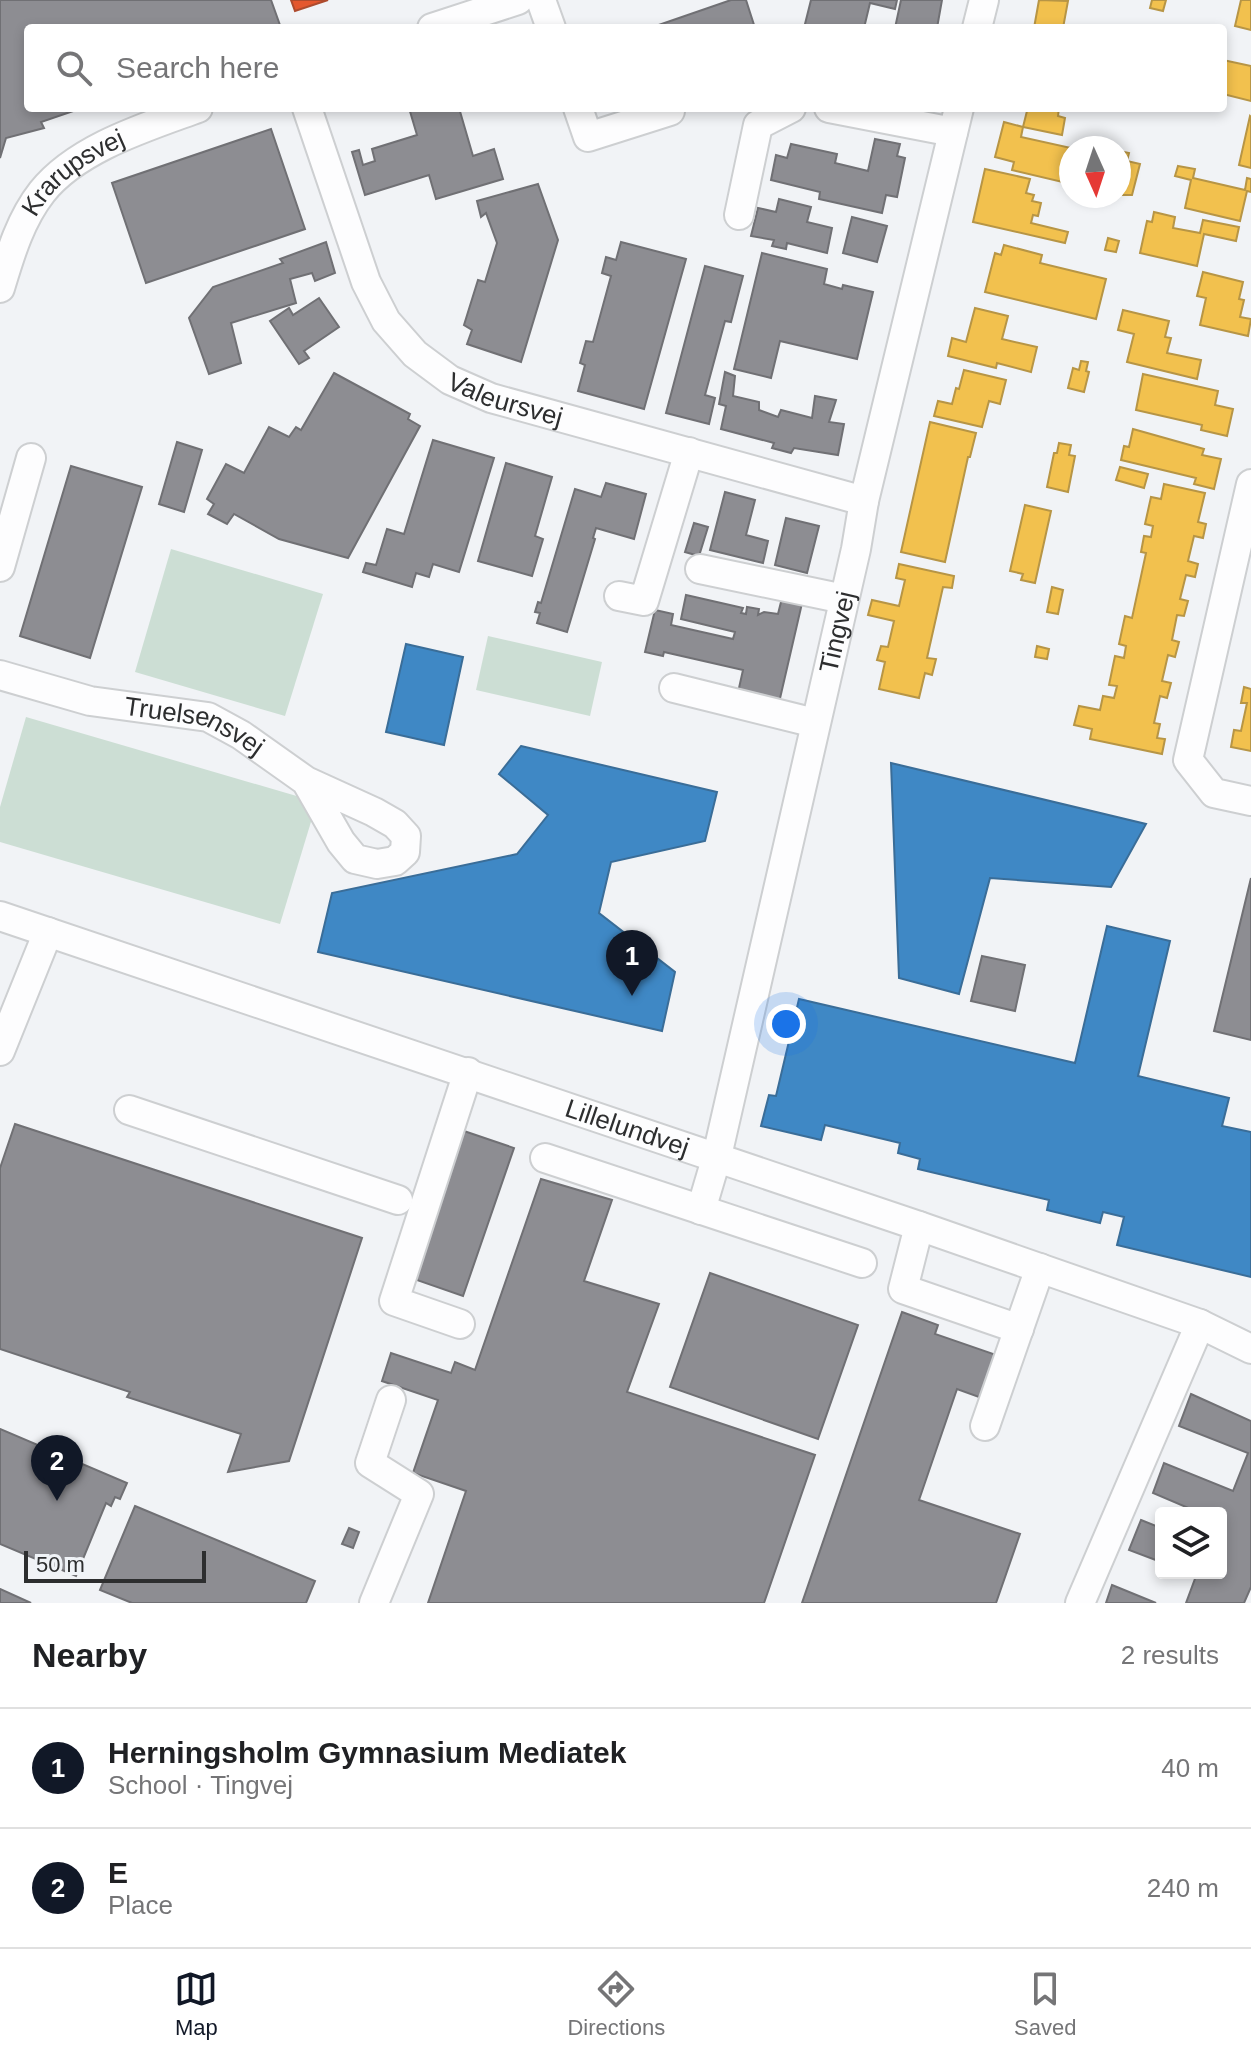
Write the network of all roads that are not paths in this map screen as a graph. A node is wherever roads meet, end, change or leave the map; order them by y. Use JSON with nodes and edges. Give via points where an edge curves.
{"nodes":[{"id":1,"x":518,"y":0,"type":"edge"},
{"id":2,"x":541,"y":0,"type":"edge"},
{"id":3,"x":984,"y":0,"type":"edge"},
{"id":4,"x":444,"y":24,"type":"edge"},
{"id":5,"x":550,"y":24,"type":"edge"},
{"id":6,"x":978,"y":24,"type":"edge"},
{"id":7,"x":187,"y":112,"type":"edge"},
{"id":8,"x":308,"y":112,"type":"edge"},
{"id":9,"x":579,"y":112,"type":"edge"},
{"id":10,"x":667,"y":112,"type":"edge"},
{"id":11,"x":783,"y":112,"type":"edge"},
{"id":12,"x":871,"y":112,"type":"edge"},
{"id":13,"x":956,"y":120,"type":"edge"},
{"id":14,"x":739,"y":215,"type":"dead end"},
{"id":15,"x":0,"y":288,"type":"edge"},
{"id":16,"x":689,"y":452,"type":"junction"},
{"id":17,"x":31,"y":458,"type":"dead end"},
{"id":18,"x":1251,"y":484,"type":"edge"},
{"id":19,"x":864,"y":501,"type":"junction"},
{"id":20,"x":0,"y":567,"type":"edge"},
{"id":21,"x":700,"y":569,"type":"dead end"},
{"id":22,"x":619,"y":596,"type":"dead end"},
{"id":23,"x":844,"y":599,"type":"junction"},
{"id":24,"x":2,"y":682,"type":"edge"},
{"id":25,"x":674,"y":688,"type":"dead end"},
{"id":26,"x":815,"y":723,"type":"junction"},
{"id":27,"x":306,"y":781,"type":"junction"},
{"id":28,"x":1251,"y":801,"type":"edge"},
{"id":29,"x":0,"y":916,"type":"edge"},
{"id":30,"x":48,"y":932,"type":"junction"},
{"id":31,"x":0,"y":1051,"type":"edge"},
{"id":32,"x":468,"y":1072,"type":"junction"},
{"id":33,"x":129,"y":1110,"type":"dead end"},
{"id":34,"x":717,"y":1156,"type":"junction"},
{"id":35,"x":545,"y":1158,"type":"dead end"},
{"id":36,"x":398,"y":1200,"type":"dead end"},
{"id":37,"x":701,"y":1210,"type":"junction"},
{"id":38,"x":919,"y":1226,"type":"junction"},
{"id":39,"x":862,"y":1263,"type":"dead end"},
{"id":40,"x":1040,"y":1268,"type":"junction"},
{"id":41,"x":460,"y":1324,"type":"dead end"},
{"id":42,"x":1200,"y":1324,"type":"junction"},
{"id":43,"x":1019,"y":1329,"type":"junction"},
{"id":44,"x":1251,"y":1349,"type":"edge"},
{"id":45,"x":391,"y":1400,"type":"dead end"},
{"id":46,"x":985,"y":1426,"type":"dead end"},
{"id":47,"x":374,"y":1603,"type":"edge"},
{"id":48,"x":1080,"y":1603,"type":"edge"}],
"edges":[{"from":1,"to":4,"type":"street"},
{"from":2,"to":5,"type":"street"},
{"from":3,"to":6,"type":"street"},
{"from":7,"to":15,"type":"street","name":"Krarupsvej","via":[[85,155],[42,192],[13,243]]},
{"from":8,"to":16,"type":"street","name":"Valeursvej","via":[[366,282],[386,321],[415,354],[450,380],[491,398]]},
{"from":9,"to":10,"type":"street","via":[[588,137]]},
{"from":11,"to":14,"type":"street","via":[[758,125]]},
{"from":12,"to":13,"type":"street"},
{"from":13,"to":19,"type":"street","name":"Tingvej"},
{"from":16,"to":19,"type":"street","name":"Valeursvej"},
{"from":16,"to":22,"type":"street","via":[[644,601]]},
{"from":17,"to":20,"type":"street"},
{"from":18,"to":28,"type":"street","via":[[1188,760],[1214,793]]},
{"from":19,"to":23,"type":"street","name":"Tingvej"},
{"from":21,"to":23,"type":"street"},
{"from":23,"to":26,"type":"street","name":"Tingvej"},
{"from":24,"to":27,"type":"street","name":"Truelsensvej","via":[[208,717]]},
{"from":25,"to":26,"type":"street"},
{"from":26,"to":34,"type":"street","name":"Tingvej"},
{"from":27,"to":27,"type":"street","name":"Truelsensvej","via":[[355,859],[377,864],[395,861],[405,852],[406,836],[395,824]]},
{"from":29,"to":30,"type":"street","name":"Lillelundvej"},
{"from":30,"to":31,"type":"street"},
{"from":30,"to":32,"type":"street","name":"Lillelundvej"},
{"from":32,"to":34,"type":"street","name":"Lillelundvej"},
{"from":32,"to":41,"type":"street","via":[[394,1301]]},
{"from":33,"to":36,"type":"street"},
{"from":34,"to":37,"type":"street","name":"Tingvej"},
{"from":34,"to":38,"type":"street","name":"Lillelundvej"},
{"from":35,"to":37,"type":"street"},
{"from":37,"to":39,"type":"street"},
{"from":38,"to":40,"type":"street","name":"Lillelundvej"},
{"from":38,"to":43,"type":"street","via":[[903,1289]]},
{"from":40,"to":42,"type":"street","name":"Lillelundvej"},
{"from":40,"to":43,"type":"street"},
{"from":42,"to":44,"type":"street","name":"Lillelundvej"},
{"from":42,"to":48,"type":"street"},
{"from":43,"to":46,"type":"street"},
{"from":45,"to":47,"type":"street","via":[[370,1463],[419,1494]]}]}
